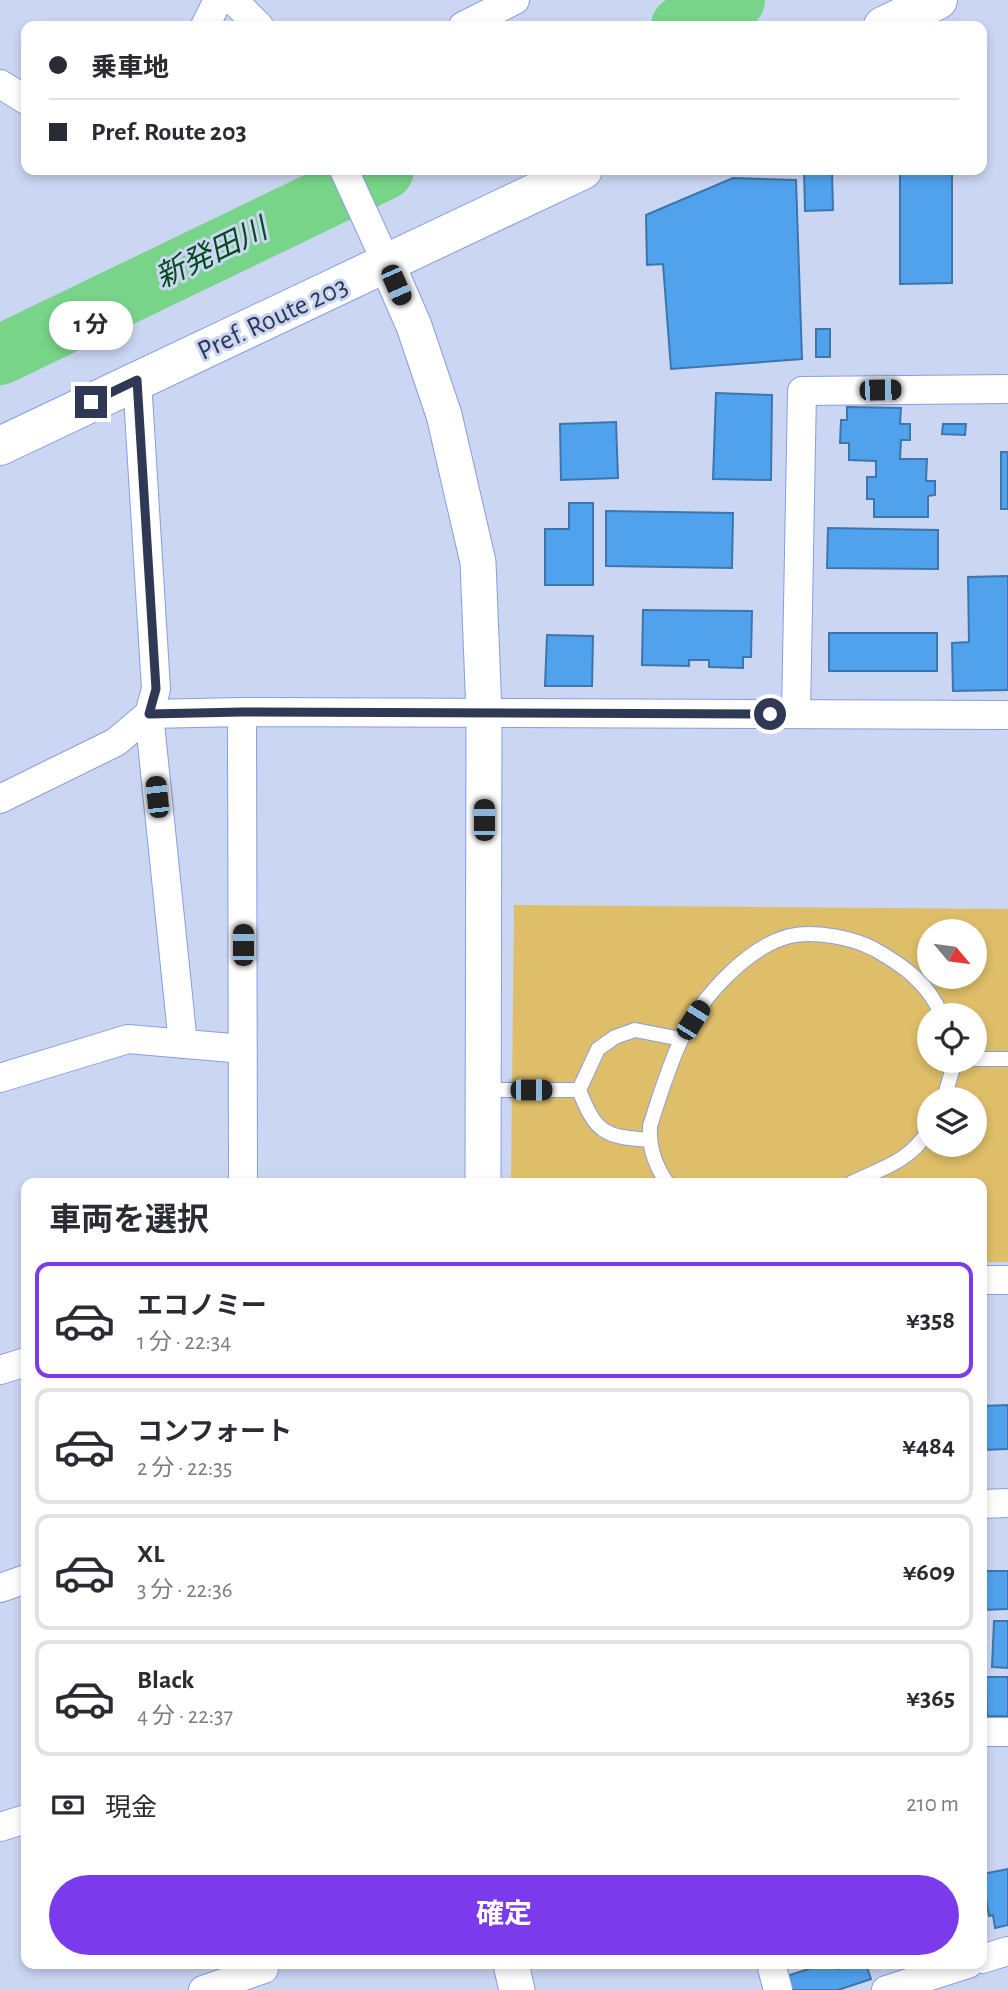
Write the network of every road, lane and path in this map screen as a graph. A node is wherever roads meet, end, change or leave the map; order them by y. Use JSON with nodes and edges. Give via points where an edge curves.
{"nodes":[{"id":1,"x":218,"y":0,"type":"edge"},
{"id":2,"x":233,"y":0,"type":"edge"},
{"id":3,"x":515,"y":0,"type":"edge"},
{"id":4,"x":938,"y":0,"type":"edge"},
{"id":5,"x":208,"y":21,"type":"edge"},
{"id":6,"x":254,"y":21,"type":"edge"},
{"id":7,"x":473,"y":21,"type":"edge"},
{"id":8,"x":894,"y":21,"type":"edge"},
{"id":9,"x":0,"y":84,"type":"edge"},
{"id":10,"x":21,"y":97,"type":"edge"},
{"id":11,"x":346,"y":175,"type":"edge"},
{"id":12,"x":573,"y":175,"type":"edge"},
{"id":13,"x":387,"y":264,"type":"junction"},
{"id":14,"x":137,"y":380,"type":"junction"},
{"id":15,"x":1008,"y":389,"type":"edge"},
{"id":16,"x":0,"y":446,"type":"edge"},
{"id":17,"x":242,"y":712,"type":"junction"},
{"id":18,"x":484,"y":713,"type":"junction"},
{"id":19,"x":149,"y":714,"type":"junction"},
{"id":20,"x":796,"y":714,"type":"junction"},
{"id":21,"x":1008,"y":715,"type":"edge"},
{"id":22,"x":0,"y":799,"type":"edge"},
{"id":23,"x":936,"y":1003,"type":"edge"},
{"id":24,"x":681,"y":1039,"type":"junction"},
{"id":25,"x":183,"y":1044,"type":"junction"},
{"id":26,"x":243,"y":1049,"type":"junction"},
{"id":27,"x":987,"y":1059,"type":"edge"},
{"id":28,"x":1008,"y":1059,"type":"edge"},
{"id":29,"x":0,"y":1078,"type":"edge"},
{"id":30,"x":484,"y":1090,"type":"junction"},
{"id":31,"x":579,"y":1090,"type":"junction"},
{"id":32,"x":650,"y":1140,"type":"junction"},
{"id":33,"x":917,"y":1148,"type":"edge"},
{"id":34,"x":243,"y":1178,"type":"edge"},
{"id":35,"x":483,"y":1178,"type":"edge"},
{"id":36,"x":664,"y":1178,"type":"edge"},
{"id":37,"x":863,"y":1178,"type":"edge"},
{"id":38,"x":987,"y":1280,"type":"edge"},
{"id":39,"x":1008,"y":1280,"type":"edge"},
{"id":40,"x":21,"y":1364,"type":"edge"},
{"id":41,"x":0,"y":1370,"type":"edge"},
{"id":42,"x":1008,"y":1503,"type":"edge"},
{"id":43,"x":987,"y":1504,"type":"edge"},
{"id":44,"x":21,"y":1580,"type":"edge"},
{"id":45,"x":0,"y":1588,"type":"edge"},
{"id":46,"x":987,"y":1732,"type":"edge"},
{"id":47,"x":1008,"y":1732,"type":"edge"},
{"id":48,"x":21,"y":1821,"type":"edge"},
{"id":49,"x":0,"y":1828,"type":"edge"},
{"id":50,"x":1008,"y":1951,"type":"edge"},
{"id":51,"x":987,"y":1957,"type":"edge"},
{"id":52,"x":513,"y":1969,"type":"edge"},
{"id":53,"x":772,"y":1969,"type":"edge"},
{"id":54,"x":952,"y":1969,"type":"edge"},
{"id":55,"x":266,"y":1974,"type":"edge"},
{"id":56,"x":203,"y":1990,"type":"edge"},
{"id":57,"x":517,"y":1990,"type":"edge"},
{"id":58,"x":778,"y":1990,"type":"edge"},
{"id":59,"x":886,"y":1990,"type":"edge"}],
"edges":[{"from":1,"to":5,"type":"street"},
{"from":2,"to":6,"type":"street"},
{"from":3,"to":7,"type":"street"},
{"from":4,"to":8,"type":"main road"},
{"from":9,"to":10,"type":"street"},
{"from":11,"to":13,"type":"street"},
{"from":12,"to":13,"type":"main road","name":"Pref. Route 203"},
{"from":13,"to":14,"type":"main road","name":"Pref. Route 203"},
{"from":13,"to":18,"type":"street","via":[[444,415],[478,562]]},
{"from":14,"to":16,"type":"main road","name":"Pref. Route 203"},
{"from":14,"to":19,"type":"street","via":[[156,689]]},
{"from":15,"to":20,"type":"street","via":[[802,391]]},
{"from":17,"to":18,"type":"street"},
{"from":17,"to":19,"type":"street"},
{"from":17,"to":26,"type":"street"},
{"from":18,"to":20,"type":"street"},
{"from":18,"to":30,"type":"street"},
{"from":19,"to":22,"type":"street","via":[[116,742]]},
{"from":19,"to":25,"type":"street"},
{"from":20,"to":21,"type":"street"},
{"from":23,"to":24,"type":"lane","via":[[911,973],[865,944],[832,936],[792,935],[761,948],[728,976],[704,1002]]},
{"from":24,"to":31,"type":"lane","via":[[635,1030],[615,1037],[598,1049]]},
{"from":24,"to":32,"type":"lane","via":[[650,1126]]},
{"from":25,"to":26,"type":"street"},
{"from":25,"to":29,"type":"street","via":[[128,1039]]},
{"from":26,"to":34,"type":"street"},
{"from":27,"to":28,"type":"lane"},
{"from":30,"to":31,"type":"lane"},
{"from":30,"to":35,"type":"street"},
{"from":31,"to":32,"type":"lane","via":[[599,1128],[620,1138]]},
{"from":32,"to":36,"type":"lane"},
{"from":33,"to":37,"type":"lane","via":[[904,1159]]},
{"from":38,"to":39,"type":"street"},
{"from":40,"to":41,"type":"street"},
{"from":42,"to":43,"type":"street"},
{"from":44,"to":45,"type":"street"},
{"from":46,"to":47,"type":"street"},
{"from":48,"to":49,"type":"street"},
{"from":50,"to":51,"type":"street"},
{"from":52,"to":57,"type":"street"},
{"from":53,"to":58,"type":"street"},
{"from":54,"to":59,"type":"street"},
{"from":55,"to":56,"type":"street"}]}
